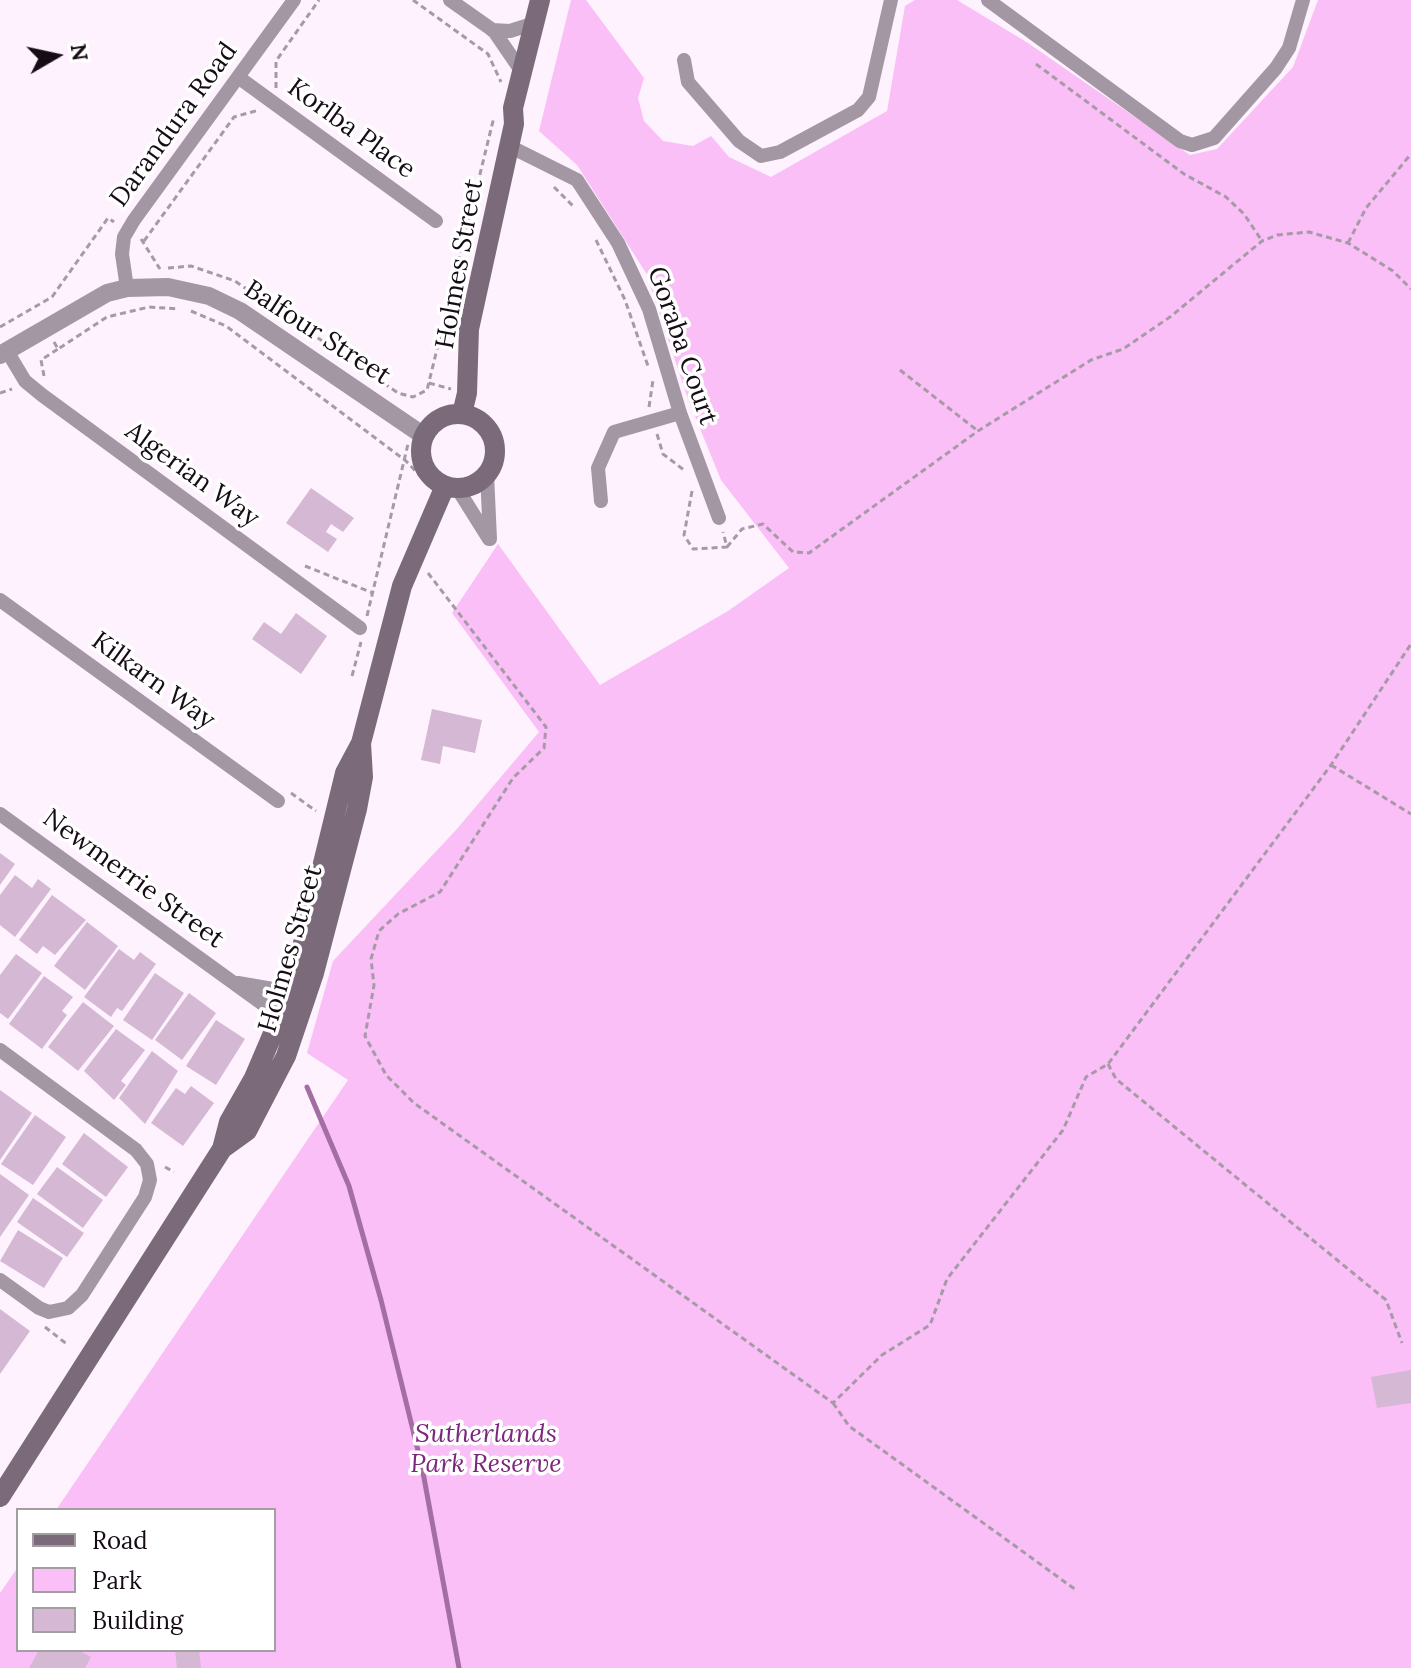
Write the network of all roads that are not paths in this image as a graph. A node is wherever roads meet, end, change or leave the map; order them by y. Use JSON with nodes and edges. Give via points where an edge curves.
{"nodes":[{"id":1,"x":294,"y":0,"type":"edge"},
{"id":2,"x":450,"y":0,"type":"edge"},
{"id":3,"x":540,"y":0,"type":"edge"},
{"id":4,"x":554,"y":0,"type":"edge"},
{"id":5,"x":891,"y":0,"type":"edge"},
{"id":6,"x":988,"y":0,"type":"edge"},
{"id":7,"x":1303,"y":0,"type":"edge"},
{"id":8,"x":535,"y":23,"type":"junction"},
{"id":9,"x":493,"y":31,"type":"junction"},
{"id":10,"x":684,"y":60,"type":"dead end"},
{"id":11,"x":522,"y":72,"type":"junction"},
{"id":12,"x":238,"y":77,"type":"junction"},
{"id":13,"x":514,"y":124,"type":"junction"},
{"id":14,"x":509,"y":146,"type":"junction"},
{"id":15,"x":436,"y":221,"type":"dead end"},
{"id":16,"x":127,"y":288,"type":"junction"},
{"id":17,"x":3,"y":353,"type":"edge"},
{"id":18,"x":680,"y":413,"type":"junction"},
{"id":19,"x":462,"y":414,"type":"junction"},
{"id":20,"x":424,"y":436,"type":"junction"},
{"id":21,"x":487,"y":474,"type":"junction"},
{"id":22,"x":451,"y":487,"type":"junction"},
{"id":23,"x":601,"y":501,"type":"dead end"},
{"id":24,"x":719,"y":518,"type":"road end"},
{"id":25,"x":0,"y":600,"type":"edge"},
{"id":26,"x":360,"y":628,"type":"dead end"},
{"id":27,"x":278,"y":801,"type":"dead end"},
{"id":28,"x":0,"y":814,"type":"edge"},
{"id":29,"x":237,"y":983,"type":"junction"},
{"id":30,"x":297,"y":993,"type":"junction"},
{"id":31,"x":288,"y":1021,"type":"junction"},
{"id":32,"x":0,"y":1050,"type":"edge"},
{"id":33,"x":0,"y":1280,"type":"edge"},
{"id":34,"x":0,"y":1497,"type":"edge"}],
"edges":[{"from":1,"to":12,"type":"street","name":"Darandura Road"},
{"from":2,"to":9,"type":"street"},
{"from":3,"to":8,"type":"main road","name":"Holmes Street"},
{"from":4,"to":13,"type":"main road","name":"Holmes Street","via":[[526,113]]},
{"from":5,"to":10,"type":"street","via":[[869,97],[858,110],[780,152],[761,156],[739,141],[688,82]]},
{"from":6,"to":7,"type":"street","via":[[1192,145],[1214,138],[1276,68],[1289,48]]},
{"from":8,"to":9,"type":"street"},
{"from":8,"to":11,"type":"main road","name":"Holmes Street"},
{"from":9,"to":11,"type":"street"},
{"from":11,"to":13,"type":"main road","name":"Holmes Street"},
{"from":12,"to":15,"type":"street","name":"Korlba Place"},
{"from":12,"to":16,"type":"street","name":"Darandura Road","via":[[124,237]]},
{"from":13,"to":14,"type":"main road","name":"Holmes Street"},
{"from":14,"to":18,"type":"street","name":"Goraba Court","via":[[577,180],[594,201],[649,309]]},
{"from":14,"to":19,"type":"main road","name":"Holmes Street","via":[[469,329]]},
{"from":16,"to":17,"type":"street","name":"Balfour Street","via":[[90,301]]},
{"from":16,"to":20,"type":"street","name":"Balfour Street","via":[[168,287],[209,296],[240,311]]},
{"from":17,"to":26,"type":"street","name":"Algerian Way","via":[[42,395]]},
{"from":18,"to":23,"type":"street","via":[[614,432],[598,468]]},
{"from":18,"to":24,"type":"street","name":"Goraba Court"},
{"from":19,"to":20,"type":"main road","via":[[441,417]]},
{"from":19,"to":21,"type":"main road","via":[[489,432],[495,453]]},
{"from":20,"to":22,"type":"main road","via":[[423,464],[436,481]]},
{"from":21,"to":22,"type":"main road","via":[[468,487]]},
{"from":21,"to":22,"type":"street","via":[[490,539]]},
{"from":22,"to":30,"type":"main road","name":"Holmes Street","via":[[402,586],[361,743],[345,773],[305,937]]},
{"from":25,"to":27,"type":"street","name":"Kilkarn Way"},
{"from":28,"to":29,"type":"street","name":"Newmerrie Street"},
{"from":29,"to":30,"type":"street","name":"Newmerrie Street"},
{"from":29,"to":31,"type":"street","name":"Newmerrie Street"},
{"from":30,"to":31,"type":"main road","name":"Holmes Street"},
{"from":31,"to":34,"type":"main road","name":"Holmes Street","via":[[229,1122],[222,1149]]},
{"from":32,"to":33,"type":"street","via":[[136,1150],[147,1164],[150,1180],[145,1197],[90,1283],[68,1308],[39,1308]]}]}
